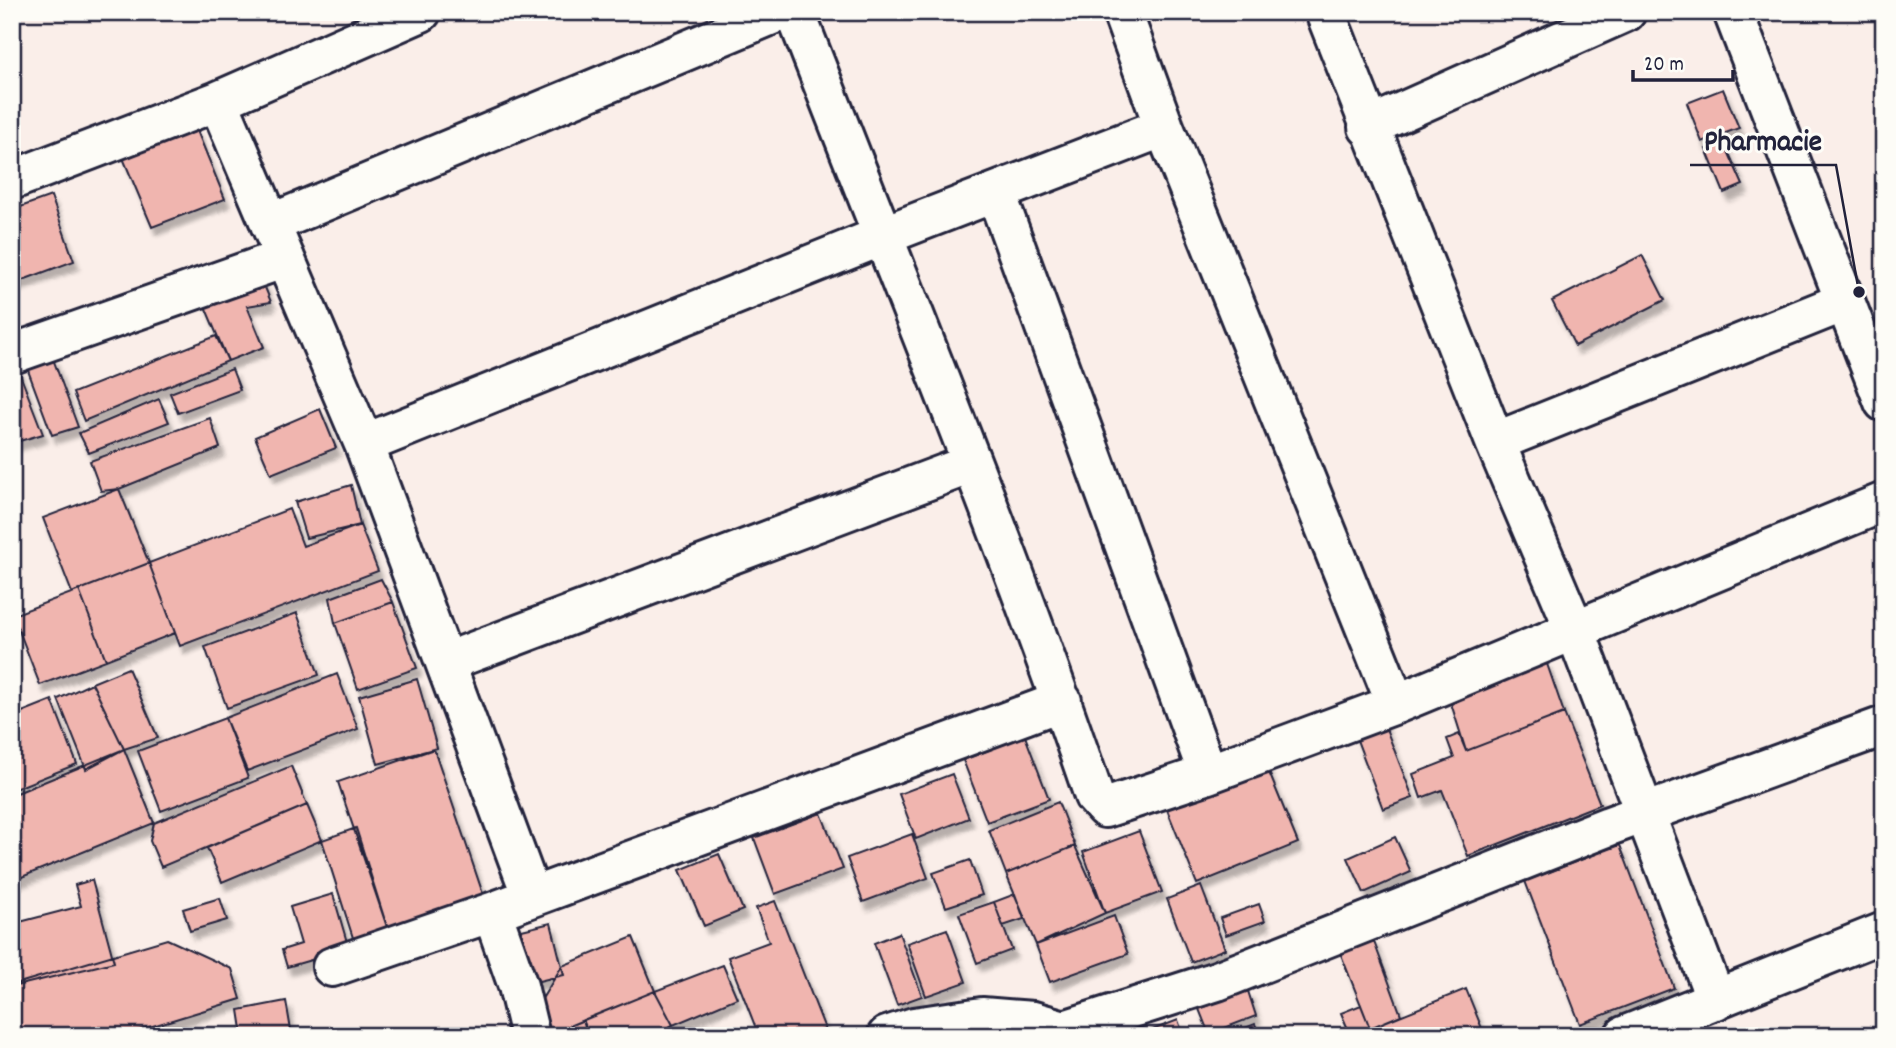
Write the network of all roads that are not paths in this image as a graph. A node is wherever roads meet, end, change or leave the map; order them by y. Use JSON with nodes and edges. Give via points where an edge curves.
{"nodes":[{"id":1,"x":421,"y":12,"type":"edge"},
{"id":2,"x":779,"y":12,"type":"edge"},
{"id":3,"x":795,"y":12,"type":"edge"},
{"id":4,"x":1122,"y":12,"type":"edge"},
{"id":5,"x":1325,"y":12,"type":"edge"},
{"id":6,"x":1626,"y":12,"type":"edge"},
{"id":7,"x":1733,"y":12,"type":"edge"},
{"id":8,"x":340,"y":28,"type":"edge"},
{"id":9,"x":218,"y":101,"type":"junction"},
{"id":10,"x":1164,"y":127,"type":"junction"},
{"id":11,"x":1368,"y":127,"type":"junction"},
{"id":12,"x":12,"y":180,"type":"edge"},
{"id":13,"x":996,"y":192,"type":"junction"},
{"id":14,"x":882,"y":236,"type":"junction"},
{"id":15,"x":278,"y":241,"type":"junction"},
{"id":16,"x":1844,"y":302,"type":"junction"},
{"id":17,"x":1876,"y":353,"type":"edge"},
{"id":18,"x":12,"y":354,"type":"edge"},
{"id":19,"x":1884,"y":402,"type":"edge"},
{"id":20,"x":1495,"y":442,"type":"junction"},
{"id":21,"x":364,"y":444,"type":"junction"},
{"id":22,"x":971,"y":464,"type":"junction"},
{"id":23,"x":1884,"y":502,"type":"edge"},
{"id":24,"x":1575,"y":630,"type":"junction"},
{"id":25,"x":446,"y":662,"type":"junction"},
{"id":26,"x":1062,"y":701,"type":"junction"},
{"id":27,"x":1396,"y":704,"type":"junction"},
{"id":28,"x":1884,"y":726,"type":"edge"},
{"id":29,"x":1208,"y":774,"type":"junction"},
{"id":30,"x":1647,"y":813,"type":"junction"},
{"id":31,"x":532,"y":897,"type":"junction"},
{"id":32,"x":492,"y":912,"type":"junction"},
{"id":33,"x":1884,"y":932,"type":"edge"},
{"id":34,"x":332,"y":967,"type":"dead end"},
{"id":35,"x":1716,"y":1000,"type":"junction"},
{"id":36,"x":530,"y":1036,"type":"edge"},
{"id":37,"x":887,"y":1036,"type":"edge"},
{"id":38,"x":1624,"y":1036,"type":"edge"}],
"edges":[{"from":1,"to":8,"type":"street"},
{"from":2,"to":15,"type":"street"},
{"from":3,"to":14,"type":"street"},
{"from":4,"to":10,"type":"street"},
{"from":5,"to":11,"type":"street"},
{"from":6,"to":11,"type":"street"},
{"from":7,"to":16,"type":"street"},
{"from":8,"to":9,"type":"street"},
{"from":9,"to":12,"type":"street"},
{"from":9,"to":15,"type":"street"},
{"from":10,"to":13,"type":"street"},
{"from":10,"to":27,"type":"street"},
{"from":11,"to":20,"type":"street"},
{"from":13,"to":14,"type":"street"},
{"from":13,"to":29,"type":"street"},
{"from":14,"to":21,"type":"street"},
{"from":14,"to":22,"type":"street"},
{"from":15,"to":18,"type":"street"},
{"from":15,"to":21,"type":"street"},
{"from":16,"to":17,"type":"street"},
{"from":16,"to":20,"type":"street"},
{"from":17,"to":19,"type":"street"},
{"from":20,"to":24,"type":"street"},
{"from":21,"to":25,"type":"street"},
{"from":22,"to":25,"type":"street"},
{"from":22,"to":26,"type":"street"},
{"from":23,"to":24,"type":"street"},
{"from":24,"to":27,"type":"street"},
{"from":24,"to":30,"type":"street"},
{"from":25,"to":31,"type":"street"},
{"from":26,"to":29,"type":"street","via":[[1094,796],[1105,807]]},
{"from":26,"to":31,"type":"street"},
{"from":27,"to":29,"type":"street"},
{"from":28,"to":30,"type":"street"},
{"from":30,"to":35,"type":"street"},
{"from":30,"to":37,"type":"street","via":[[1217,981],[1063,1030],[1033,1021],[982,1017],[914,1027]]},
{"from":31,"to":32,"type":"street"},
{"from":32,"to":34,"type":"street"},
{"from":32,"to":36,"type":"street"},
{"from":33,"to":35,"type":"street"},
{"from":35,"to":38,"type":"street"}]}
